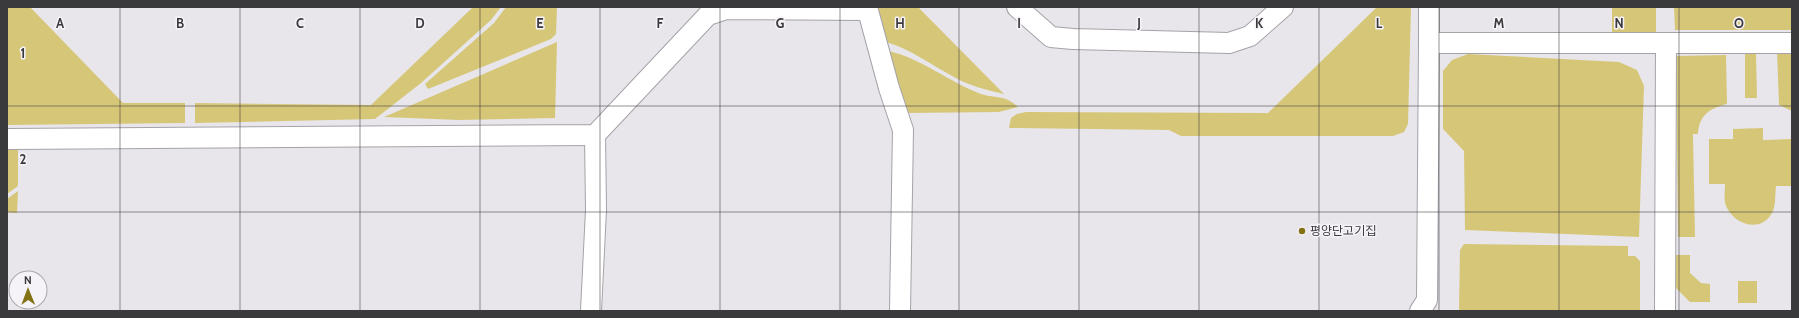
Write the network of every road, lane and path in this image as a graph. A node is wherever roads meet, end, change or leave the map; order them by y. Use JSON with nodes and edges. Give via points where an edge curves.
{"nodes":[{"id":1,"x":1017,"y":7,"type":"edge"},
{"id":2,"x":1283,"y":7,"type":"edge"},
{"id":3,"x":1429,"y":7,"type":"edge"},
{"id":4,"x":867,"y":9,"type":"edge"},
{"id":5,"x":1429,"y":43,"type":"junction"},
{"id":6,"x":1666,"y":43,"type":"junction"},
{"id":7,"x":1792,"y":43,"type":"edge"},
{"id":8,"x":595,"y":135,"type":"junction"},
{"id":9,"x":7,"y":139,"type":"edge"},
{"id":10,"x":591,"y":311,"type":"edge"},
{"id":11,"x":900,"y":311,"type":"edge"},
{"id":12,"x":1420,"y":311,"type":"edge"},
{"id":13,"x":1665,"y":311,"type":"edge"}],
"edges":[{"from":1,"to":2,"type":"street","via":[[1051,37],[1229,42],[1250,36]]},
{"from":3,"to":5,"type":"street"},
{"from":4,"to":8,"type":"street","via":[[726,9],[708,16]]},
{"from":4,"to":11,"type":"street","via":[[888,88],[903,130]]},
{"from":5,"to":6,"type":"street"},
{"from":5,"to":12,"type":"street","via":[[1427,300]]},
{"from":6,"to":7,"type":"street"},
{"from":6,"to":13,"type":"street"},
{"from":8,"to":9,"type":"street"},
{"from":8,"to":10,"type":"street","via":[[596,210]]}]}
